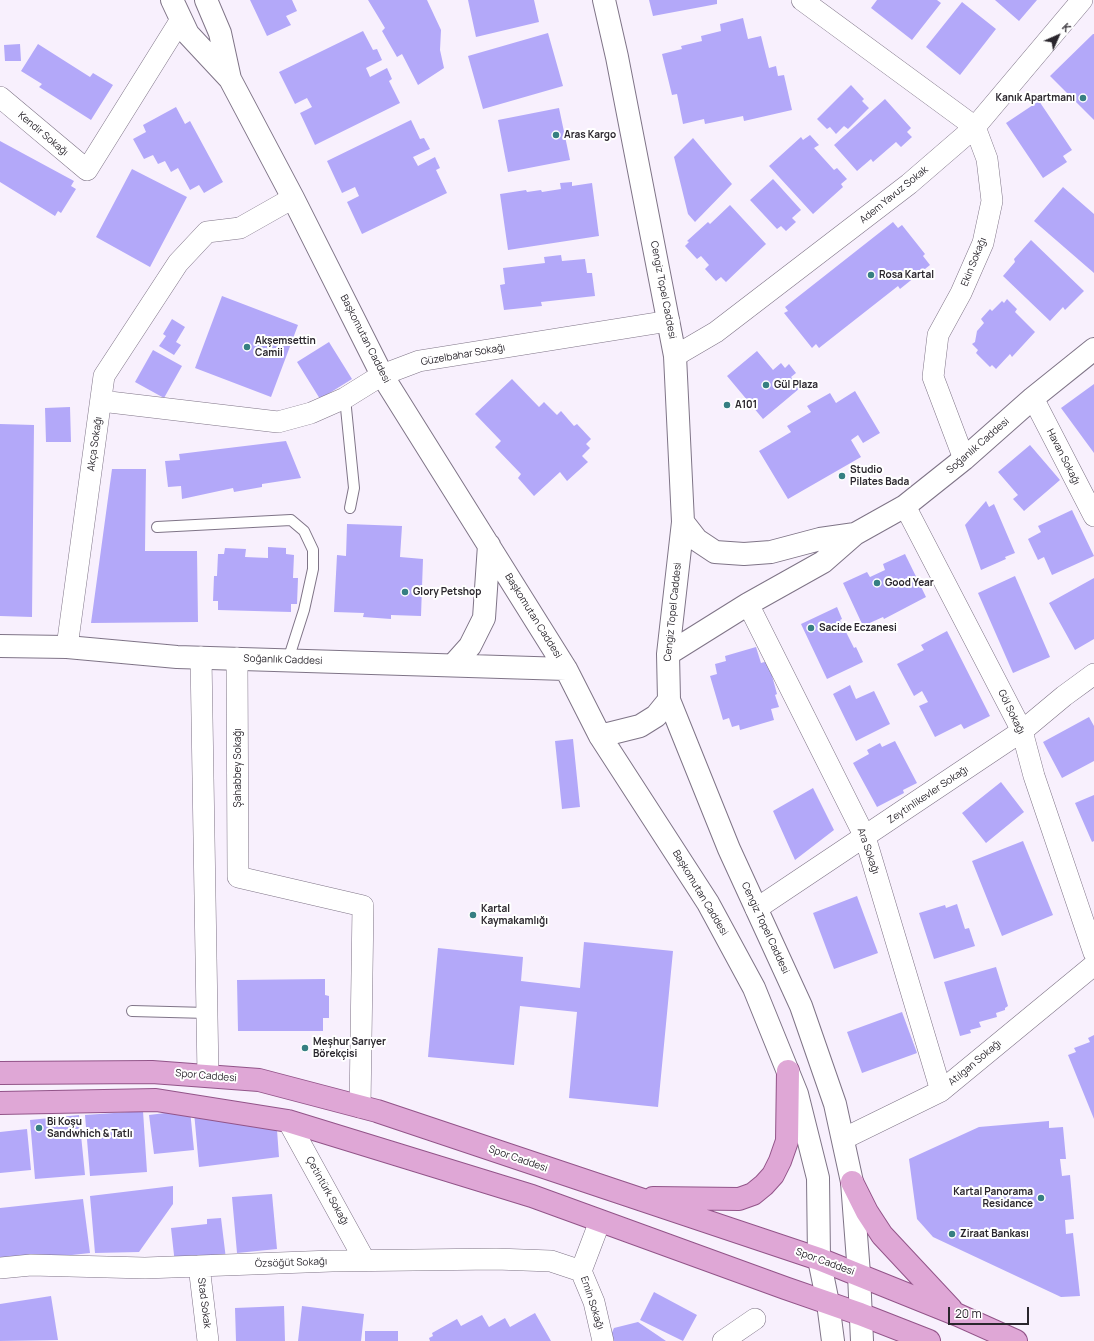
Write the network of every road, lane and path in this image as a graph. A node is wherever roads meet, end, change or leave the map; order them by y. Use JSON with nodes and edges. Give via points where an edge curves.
{"nodes":[{"id":1,"x":172,"y":0,"type":"edge"},
{"id":2,"x":206,"y":0,"type":"edge"},
{"id":3,"x":604,"y":0,"type":"edge"},
{"id":4,"x":802,"y":0,"type":"edge"},
{"id":5,"x":1082,"y":0,"type":"edge"},
{"id":6,"x":180,"y":21,"type":"junction"},
{"id":7,"x":230,"y":79,"type":"junction"},
{"id":8,"x":0,"y":97,"type":"edge"},
{"id":9,"x":976,"y":127,"type":"junction"},
{"id":10,"x":293,"y":198,"type":"junction"},
{"id":11,"x":669,"y":321,"type":"junction"},
{"id":12,"x":1094,"y":349,"type":"edge"},
{"id":13,"x":675,"y":356,"type":"junction"},
{"id":14,"x":382,"y":375,"type":"junction"},
{"id":15,"x":345,"y":398,"type":"junction"},
{"id":16,"x":1033,"y":398,"type":"junction"},
{"id":17,"x":101,"y":401,"type":"junction"},
{"id":18,"x":964,"y":460,"type":"junction"},
{"id":19,"x":905,"y":506,"type":"junction"},
{"id":20,"x":350,"y":508,"type":"dead end"},
{"id":21,"x":1094,"y":516,"type":"edge"},
{"id":22,"x":683,"y":522,"type":"junction"},
{"id":23,"x":157,"y":527,"type":"dead end"},
{"id":24,"x":855,"y":534,"type":"junction"},
{"id":25,"x":489,"y":546,"type":"junction"},
{"id":26,"x":748,"y":604,"type":"junction"},
{"id":27,"x":0,"y":646,"type":"edge"},
{"id":28,"x":67,"y":647,"type":"junction"},
{"id":29,"x":668,"y":654,"type":"junction"},
{"id":30,"x":201,"y":658,"type":"junction"},
{"id":31,"x":237,"y":658,"type":"junction"},
{"id":32,"x":288,"y":660,"type":"junction"},
{"id":33,"x":452,"y":665,"type":"junction"},
{"id":34,"x":566,"y":669,"type":"junction"},
{"id":35,"x":1094,"y":674,"type":"edge"},
{"id":36,"x":669,"y":700,"type":"junction"},
{"id":37,"x":1022,"y":731,"type":"junction"},
{"id":38,"x":600,"y":736,"type":"junction"},
{"id":39,"x":865,"y":837,"type":"junction"},
{"id":40,"x":756,"y":909,"type":"junction"},
{"id":41,"x":1094,"y":953,"type":"edge"},
{"id":42,"x":1094,"y":965,"type":"edge"},
{"id":43,"x":132,"y":1012,"type":"dead end"},
{"id":44,"x":207,"y":1013,"type":"junction"},
{"id":45,"x":788,"y":1071,"type":"junction"},
{"id":46,"x":0,"y":1073,"type":"edge"},
{"id":47,"x":208,"y":1076,"type":"junction"},
{"id":48,"x":941,"y":1091,"type":"junction"},
{"id":49,"x":0,"y":1103,"type":"edge"},
{"id":50,"x":360,"y":1107,"type":"junction"},
{"id":51,"x":288,"y":1121,"type":"junction"},
{"id":52,"x":843,"y":1139,"type":"junction"},
{"id":53,"x":852,"y":1182,"type":"junction"},
{"id":54,"x":632,"y":1198,"type":"junction"},
{"id":55,"x":600,"y":1221,"type":"junction"},
{"id":56,"x":818,"y":1259,"type":"junction"},
{"id":57,"x":365,"y":1261,"type":"junction"},
{"id":58,"x":199,"y":1266,"type":"junction"},
{"id":59,"x":0,"y":1268,"type":"edge"},
{"id":60,"x":581,"y":1271,"type":"junction"},
{"id":61,"x":859,"y":1274,"type":"junction"},
{"id":62,"x":828,"y":1303,"type":"junction"},
{"id":63,"x":860,"y":1314,"type":"junction"},
{"id":64,"x":958,"y":1315,"type":"junction"},
{"id":65,"x":755,"y":1319,"type":"dead end"},
{"id":66,"x":208,"y":1341,"type":"edge"},
{"id":67,"x":603,"y":1341,"type":"edge"},
{"id":68,"x":723,"y":1341,"type":"edge"},
{"id":69,"x":833,"y":1341,"type":"edge"},
{"id":70,"x":862,"y":1341,"type":"edge"},
{"id":71,"x":929,"y":1341,"type":"edge"},
{"id":72,"x":1016,"y":1341,"type":"edge"}],
"edges":[{"from":1,"to":6,"type":"street","name":"Başkomutan Caddesi"},
{"from":2,"to":7,"type":"street","via":[[220,33]]},
{"from":3,"to":11,"type":"street","name":"Cengiz Topel Caddesi"},
{"from":4,"to":9,"type":"street"},
{"from":5,"to":9,"type":"street","name":"Adem Yavuz Sokak"},
{"from":6,"to":7,"type":"street","name":"Başkomutan Caddesi","via":[[188,34]]},
{"from":6,"to":8,"type":"street","name":"Kendir Sokağı","via":[[87,170]]},
{"from":7,"to":10,"type":"street","name":"Başkomutan Caddesi"},
{"from":9,"to":13,"type":"street","name":"Adem Yavuz Sokak","via":[[909,184],[722,328]]},
{"from":9,"to":18,"type":"street","name":"Ekin Sokağı","via":[[987,159],[992,201],[983,243],[961,293],[938,335],[933,377]]},
{"from":10,"to":14,"type":"street","name":"Başkomutan Caddesi"},
{"from":10,"to":17,"type":"street","name":"Akça Sokağı","via":[[240,228],[207,232],[178,262],[104,376]]},
{"from":11,"to":13,"type":"street","name":"Cengiz Topel Caddesi"},
{"from":11,"to":14,"type":"street","name":"Güzelbahar Sokağı","via":[[419,362]]},
{"from":12,"to":16,"type":"street","name":"Soğanlık Caddesi"},
{"from":13,"to":22,"type":"street","name":"Cengiz Topel Caddesi"},
{"from":14,"to":15,"type":"street","name":"Güzelbahar Sokağı"},
{"from":14,"to":25,"type":"street","name":"Başkomutan Caddesi"},
{"from":15,"to":17,"type":"street","name":"Güzelbahar Sokağı","via":[[311,414],[278,422]]},
{"from":15,"to":20,"type":"lane","via":[[354,488]]},
{"from":16,"to":18,"type":"street","name":"Soğanlık Caddesi"},
{"from":16,"to":21,"type":"street","name":"Havan Sokağı"},
{"from":17,"to":28,"type":"street","name":"Akça Sokağı"},
{"from":18,"to":19,"type":"street","name":"Soğanlık Caddesi"},
{"from":19,"to":24,"type":"street","name":"Soğanlık Caddesi"},
{"from":19,"to":37,"type":"street","name":"Göl Sokağı"},
{"from":22,"to":24,"type":"street","name":"Soğanlık Caddesi","via":[[698,540],[715,552],[737,554],[771,552],[820,539]]},
{"from":22,"to":29,"type":"street","name":"Cengiz Topel Caddesi"},
{"from":23,"to":32,"type":"lane","via":[[291,520],[304,531],[313,550],[313,569],[304,610]]},
{"from":24,"to":26,"type":"street","name":"Soğanlık Caddesi","via":[[823,562]]},
{"from":25,"to":33,"type":"street","via":[[484,618],[470,646]]},
{"from":25,"to":34,"type":"street","name":"Başkomutan Caddesi"},
{"from":26,"to":29,"type":"street","name":"Soğanlık Caddesi"},
{"from":26,"to":39,"type":"street","name":"Ara Sokağı"},
{"from":27,"to":28,"type":"street","name":"Soğanlık Caddesi"},
{"from":28,"to":30,"type":"street","name":"Soğanlık Caddesi"},
{"from":29,"to":36,"type":"street","name":"Cengiz Topel Caddesi"},
{"from":30,"to":31,"type":"street","name":"Soğanlık Caddesi"},
{"from":30,"to":44,"type":"street"},
{"from":31,"to":32,"type":"street","name":"Soğanlık Caddesi"},
{"from":31,"to":50,"type":"street","name":"Şahabbey Sokağı","via":[[238,877],[363,906]]},
{"from":32,"to":33,"type":"street","name":"Soğanlık Caddesi"},
{"from":33,"to":34,"type":"street","name":"Soğanlık Caddesi"},
{"from":34,"to":38,"type":"street","name":"Başkomutan Caddesi"},
{"from":35,"to":37,"type":"street","name":"Zeytinlikevler Sokağı"},
{"from":36,"to":38,"type":"street","via":[[656,716],[640,726]]},
{"from":36,"to":40,"type":"street","name":"Cengiz Topel Caddesi"},
{"from":37,"to":39,"type":"street","name":"Zeytinlikevler Sokağı"},
{"from":37,"to":41,"type":"street","name":"Göl Sokağı","via":[[1034,776]]},
{"from":38,"to":45,"type":"street","name":"Başkomutan Caddesi","via":[[708,903],[754,988]]},
{"from":39,"to":40,"type":"street","name":"Zeytinlikevler Sokağı"},
{"from":39,"to":48,"type":"street","name":"Ara Sokağı"},
{"from":40,"to":52,"type":"street","name":"Cengiz Topel Caddesi","via":[[801,1006],[835,1104]]},
{"from":42,"to":48,"type":"street","name":"Atılgan Sokağı"},
{"from":43,"to":44,"type":"lane"},
{"from":44,"to":47,"type":"street"},
{"from":45,"to":54,"type":"main road","via":[[786,1141],[777,1168],[753,1194],[740,1199]]},
{"from":45,"to":56,"type":"street","name":"Başkomutan Caddesi","via":[[797,1094],[818,1178]]},
{"from":46,"to":47,"type":"main road","name":"Spor Caddesi","via":[[152,1072]]},
{"from":47,"to":50,"type":"main road","name":"Spor Caddesi","via":[[259,1080]]},
{"from":48,"to":52,"type":"street","name":"Atılgan Sokağı"},
{"from":49,"to":51,"type":"main road","via":[[156,1100]]},
{"from":50,"to":54,"type":"main road","name":"Spor Caddesi"},
{"from":51,"to":55,"type":"main road","via":[[532,1196]]},
{"from":51,"to":57,"type":"street","name":"Çetintürk Sokağı"},
{"from":52,"to":53,"type":"street","name":"Cengiz Topel Caddesi"},
{"from":53,"to":61,"type":"street","name":"Cengiz Topel Caddesi"},
{"from":53,"to":64,"type":"main road","via":[[882,1235]]},
{"from":54,"to":56,"type":"main road","name":"Spor Caddesi"},
{"from":55,"to":60,"type":"street","name":"Emin Sokağı"},
{"from":55,"to":62,"type":"main road"},
{"from":56,"to":61,"type":"main road","name":"Spor Caddesi"},
{"from":56,"to":62,"type":"street"},
{"from":57,"to":58,"type":"street","name":"Özsöğüt Sokağı"},
{"from":57,"to":60,"type":"street","name":"Özsöğüt Sokağı","via":[[551,1261]]},
{"from":58,"to":59,"type":"street","name":"Özsöğüt Sokağı","via":[[145,1268],[31,1265]]},
{"from":58,"to":66,"type":"street","name":"Stad Sokak"},
{"from":60,"to":67,"type":"street","name":"Emin Sokağı","via":[[594,1302]]},
{"from":61,"to":63,"type":"street","name":"Cengiz Topel Caddesi"},
{"from":61,"to":64,"type":"main road","name":"Spor Caddesi"},
{"from":62,"to":63,"type":"main road"},
{"from":62,"to":69,"type":"street"},
{"from":63,"to":70,"type":"street","name":"Cengiz Topel Caddesi"},
{"from":63,"to":71,"type":"main road"},
{"from":64,"to":72,"type":"main road","name":"Spor Caddesi"},
{"from":65,"to":68,"type":"street"}]}
